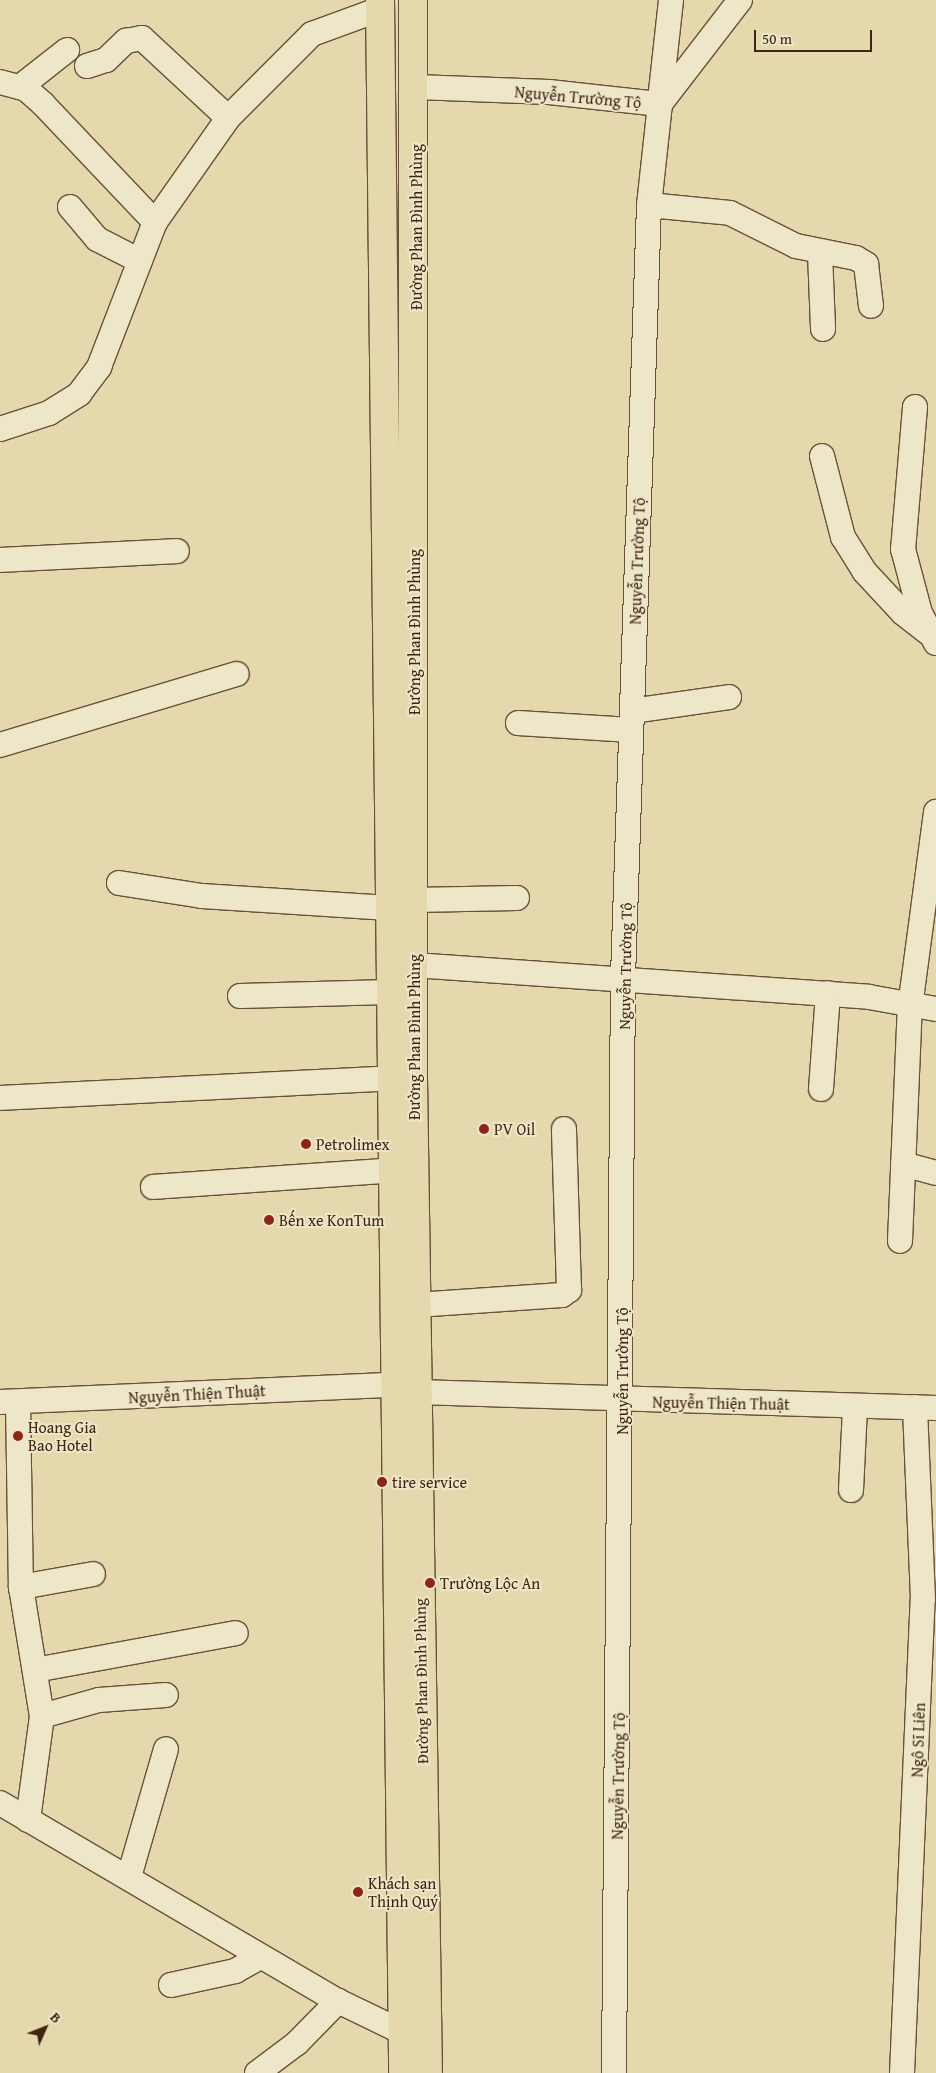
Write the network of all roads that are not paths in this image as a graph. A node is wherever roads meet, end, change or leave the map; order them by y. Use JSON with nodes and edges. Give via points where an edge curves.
{"nodes":[{"id":1,"x":413,"y":0,"type":"edge"},
{"id":2,"x":671,"y":0,"type":"edge"},
{"id":3,"x":740,"y":0,"type":"edge"},
{"id":4,"x":380,"y":4,"type":"edge"},
{"id":5,"x":67,"y":50,"type":"dead end"},
{"id":6,"x":87,"y":66,"type":"dead end"},
{"id":7,"x":10,"y":85,"type":"edge"},
{"id":8,"x":416,"y":87,"type":"junction"},
{"id":9,"x":660,"y":104,"type":"junction"},
{"id":10,"x":228,"y":118,"type":"junction"},
{"id":11,"x":649,"y":204,"type":"junction"},
{"id":12,"x":70,"y":207,"type":"dead end"},
{"id":13,"x":154,"y":222,"type":"junction"},
{"id":14,"x":820,"y":253,"type":"junction"},
{"id":15,"x":140,"y":261,"type":"junction"},
{"id":16,"x":871,"y":306,"type":"dead end"},
{"id":17,"x":823,"y":329,"type":"dead end"},
{"id":18,"x":915,"y":407,"type":"dead end"},
{"id":19,"x":0,"y":429,"type":"edge"},
{"id":20,"x":822,"y":456,"type":"dead end"},
{"id":21,"x":177,"y":551,"type":"dead end"},
{"id":22,"x":0,"y":560,"type":"edge"},
{"id":23,"x":932,"y":638,"type":"edge"},
{"id":24,"x":237,"y":674,"type":"dead end"},
{"id":25,"x":729,"y":697,"type":"dead end"},
{"id":26,"x":632,"y":721,"type":"junction"},
{"id":27,"x":518,"y":723,"type":"dead end"},
{"id":28,"x":0,"y":745,"type":"edge"},
{"id":29,"x":936,"y":812,"type":"edge"},
{"id":30,"x":932,"y":874,"type":"edge"},
{"id":31,"x":119,"y":883,"type":"dead end"},
{"id":32,"x":517,"y":898,"type":"dead end"},
{"id":33,"x":401,"y":904,"type":"junction"},
{"id":34,"x":414,"y":965,"type":"junction"},
{"id":35,"x":623,"y":977,"type":"junction"},
{"id":36,"x":390,"y":992,"type":"junction"},
{"id":37,"x":828,"y":993,"type":"junction"},
{"id":38,"x":240,"y":996,"type":"dead end"},
{"id":39,"x":910,"y":1008,"type":"junction"},
{"id":40,"x":936,"y":1009,"type":"edge"},
{"id":41,"x":402,"y":1077,"type":"junction"},
{"id":42,"x":821,"y":1089,"type":"dead end"},
{"id":43,"x":0,"y":1098,"type":"edge"},
{"id":44,"x":564,"y":1129,"type":"dead end"},
{"id":45,"x":903,"y":1164,"type":"junction"},
{"id":46,"x":404,"y":1169,"type":"junction"},
{"id":47,"x":936,"y":1173,"type":"edge"},
{"id":48,"x":153,"y":1187,"type":"dead end"},
{"id":49,"x":900,"y":1241,"type":"dead end"},
{"id":50,"x":416,"y":1305,"type":"junction"},
{"id":51,"x":405,"y":1389,"type":"junction"},
{"id":52,"x":622,"y":1401,"type":"junction"},
{"id":53,"x":9,"y":1402,"type":"edge"},
{"id":54,"x":855,"y":1407,"type":"junction"},
{"id":55,"x":925,"y":1408,"type":"edge"},
{"id":56,"x":851,"y":1490,"type":"dead end"},
{"id":57,"x":93,"y":1574,"type":"dead end"},
{"id":58,"x":21,"y":1587,"type":"junction"},
{"id":59,"x":236,"y":1633,"type":"dead end"},
{"id":60,"x":35,"y":1670,"type":"junction"},
{"id":61,"x":166,"y":1695,"type":"dead end"},
{"id":62,"x":42,"y":1716,"type":"junction"},
{"id":63,"x":166,"y":1749,"type":"dead end"},
{"id":64,"x":0,"y":1803,"type":"edge"},
{"id":65,"x":28,"y":1820,"type":"junction"},
{"id":66,"x":129,"y":1877,"type":"junction"},
{"id":67,"x":260,"y":1957,"type":"junction"},
{"id":68,"x":171,"y":1985,"type":"dead end"},
{"id":69,"x":338,"y":2001,"type":"junction"},
{"id":70,"x":414,"y":2032,"type":"junction"},
{"id":71,"x":257,"y":2073,"type":"edge"},
{"id":72,"x":403,"y":2073,"type":"edge"},
{"id":73,"x":428,"y":2073,"type":"edge"},
{"id":74,"x":614,"y":2073,"type":"edge"},
{"id":75,"x":902,"y":2073,"type":"edge"}],
"edges":[{"from":1,"to":8,"type":"main road","name":"Đường Phan Đình Phùng"},
{"from":2,"to":9,"type":"street"},
{"from":3,"to":9,"type":"street"},
{"from":4,"to":10,"type":"street","via":[[312,34]]},
{"from":4,"to":33,"type":"main road","name":"Đường Phan Đình Phùng"},
{"from":5,"to":7,"type":"street"},
{"from":6,"to":10,"type":"street","via":[[106,60],[126,40],[142,38]]},
{"from":7,"to":13,"type":"street","via":[[43,104]]},
{"from":8,"to":9,"type":"street","name":"Nguyễn Trường Tộ","via":[[549,92]]},
{"from":8,"to":33,"type":"main road","name":"Đường Phan Đình Phùng"},
{"from":9,"to":11,"type":"street","name":"Nguyễn Trường Tộ"},
{"from":10,"to":13,"type":"street"},
{"from":11,"to":14,"type":"street","via":[[730,213]]},
{"from":11,"to":26,"type":"street","name":"Nguyễn Trường Tộ"},
{"from":12,"to":15,"type":"street","via":[[97,239]]},
{"from":13,"to":15,"type":"street"},
{"from":14,"to":16,"type":"street","via":[[856,258],[866,264]]},
{"from":14,"to":17,"type":"street"},
{"from":15,"to":19,"type":"street","via":[[99,367],[79,394],[50,412]]},
{"from":18,"to":23,"type":"street","via":[[903,549]]},
{"from":20,"to":23,"type":"street","via":[[843,537],[864,571],[903,614]]},
{"from":21,"to":22,"type":"street"},
{"from":24,"to":28,"type":"street"},
{"from":25,"to":26,"type":"street"},
{"from":26,"to":27,"type":"street"},
{"from":26,"to":35,"type":"street","name":"Nguyễn Trường Tộ"},
{"from":29,"to":30,"type":"street"},
{"from":30,"to":39,"type":"street"},
{"from":31,"to":33,"type":"street","via":[[202,896]]},
{"from":32,"to":33,"type":"street"},
{"from":33,"to":34,"type":"main road","name":"Đường Phan Đình Phùng"},
{"from":33,"to":36,"type":"main road","name":"Đường Phan Đình Phùng"},
{"from":34,"to":35,"type":"street"},
{"from":34,"to":41,"type":"main road","name":"Đường Phan Đình Phùng"},
{"from":35,"to":37,"type":"street"},
{"from":35,"to":52,"type":"street","name":"Nguyễn Trường Tộ"},
{"from":36,"to":38,"type":"street"},
{"from":36,"to":41,"type":"main road","name":"Đường Phan Đình Phùng"},
{"from":37,"to":39,"type":"street","via":[[868,996]]},
{"from":37,"to":42,"type":"street"},
{"from":39,"to":40,"type":"street"},
{"from":39,"to":45,"type":"street"},
{"from":41,"to":43,"type":"street"},
{"from":41,"to":46,"type":"main road","name":"Đường Phan Đình Phùng"},
{"from":44,"to":50,"type":"street","via":[[569,1290],[562,1295]]},
{"from":45,"to":47,"type":"street"},
{"from":45,"to":49,"type":"street"},
{"from":46,"to":48,"type":"street"},
{"from":46,"to":50,"type":"main road","name":"Đường Phan Đình Phùng"},
{"from":46,"to":51,"type":"main road","name":"Đường Phan Đình Phùng"},
{"from":50,"to":51,"type":"main road","name":"Đường Phan Đình Phùng"},
{"from":51,"to":52,"type":"street","name":"Nguyễn Thiện Thuật"},
{"from":51,"to":53,"type":"street","name":"Nguyễn Thiện Thuật"},
{"from":51,"to":70,"type":"main road","name":"Đường Phan Đình Phùng"},
{"from":52,"to":54,"type":"street","name":"Nguyễn Thiện Thuật"},
{"from":52,"to":74,"type":"street","name":"Nguyễn Trường Tộ"},
{"from":53,"to":58,"type":"street"},
{"from":54,"to":55,"type":"street","name":"Nguyễn Thiện Thuật"},
{"from":54,"to":56,"type":"street"},
{"from":55,"to":75,"type":"street","name":"Ngô Sĩ Liên","via":[[923,1599]]},
{"from":57,"to":58,"type":"street"},
{"from":58,"to":60,"type":"street"},
{"from":59,"to":60,"type":"street"},
{"from":60,"to":62,"type":"street"},
{"from":61,"to":62,"type":"street","via":[[99,1700]]},
{"from":62,"to":65,"type":"street"},
{"from":63,"to":66,"type":"street"},
{"from":64,"to":65,"type":"street"},
{"from":65,"to":66,"type":"street"},
{"from":66,"to":67,"type":"street"},
{"from":67,"to":68,"type":"street","via":[[235,1971]]},
{"from":67,"to":69,"type":"street"},
{"from":69,"to":70,"type":"street"},
{"from":69,"to":71,"type":"street","via":[[297,2043]]},
{"from":70,"to":72,"type":"main road","name":"Đường Phan Đình Phùng"},
{"from":70,"to":73,"type":"main road","name":"Đường Phan Đình Phùng"}]}
